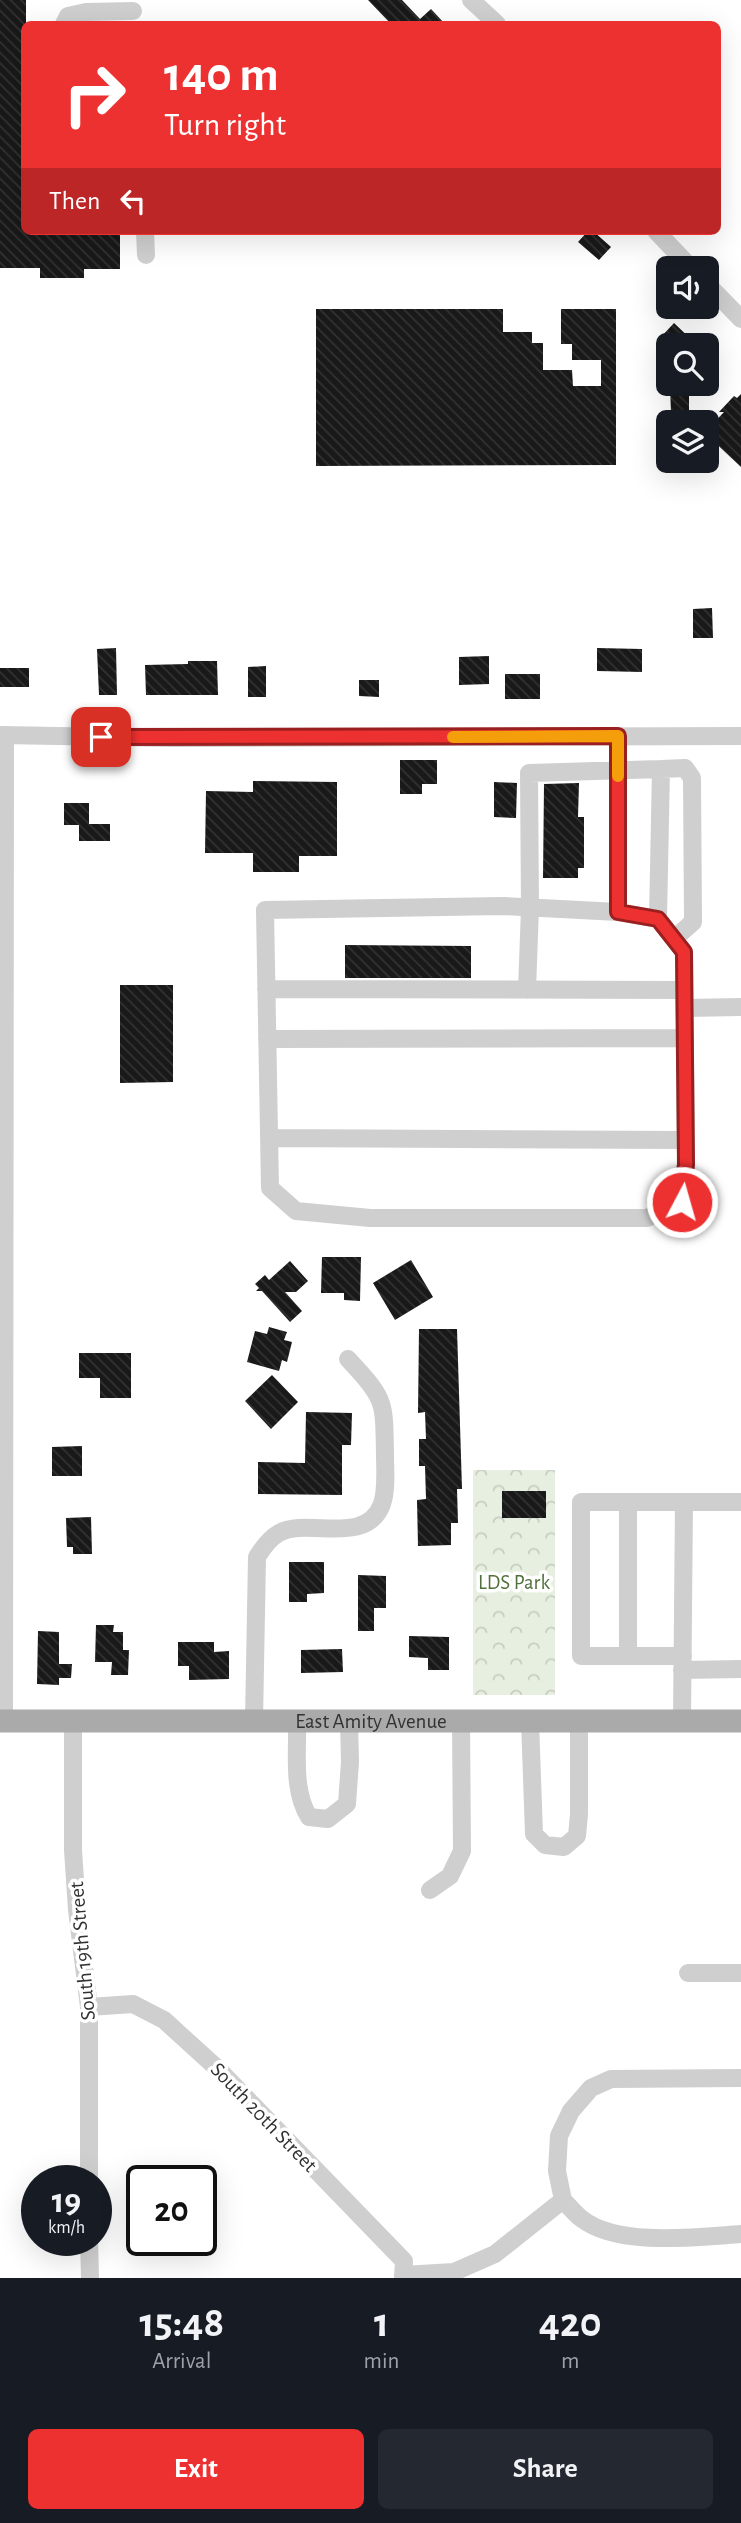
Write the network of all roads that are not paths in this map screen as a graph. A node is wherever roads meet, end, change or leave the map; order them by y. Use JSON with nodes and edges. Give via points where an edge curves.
{"nodes":[{"id":1,"x":471,"y":0,"type":"edge"},
{"id":2,"x":133,"y":12,"type":"edge"},
{"id":3,"x":66,"y":21,"type":"edge"},
{"id":4,"x":494,"y":21,"type":"edge"},
{"id":5,"x":145,"y":235,"type":"edge"},
{"id":6,"x":660,"y":235,"type":"edge"},
{"id":7,"x":146,"y":255,"type":"dead end"},
{"id":8,"x":680,"y":256,"type":"edge"},
{"id":9,"x":719,"y":296,"type":"edge"},
{"id":10,"x":741,"y":319,"type":"edge"},
{"id":11,"x":2,"y":735,"type":"edge"},
{"id":12,"x":618,"y":736,"type":"junction"},
{"id":13,"x":741,"y":736,"type":"edge"},
{"id":14,"x":618,"y":769,"type":"junction"},
{"id":15,"x":661,"y":769,"type":"junction"},
{"id":16,"x":530,"y":908,"type":"junction"},
{"id":17,"x":618,"y":912,"type":"junction"},
{"id":18,"x":658,"y":919,"type":"junction"},
{"id":19,"x":674,"y":939,"type":"junction"},
{"id":20,"x":266,"y":989,"type":"junction"},
{"id":21,"x":527,"y":990,"type":"junction"},
{"id":22,"x":684,"y":990,"type":"junction"},
{"id":23,"x":741,"y":1007,"type":"edge"},
{"id":24,"x":685,"y":1008,"type":"junction"},
{"id":25,"x":685,"y":1038,"type":"junction"},
{"id":26,"x":267,"y":1039,"type":"junction"},
{"id":27,"x":269,"y":1138,"type":"junction"},
{"id":28,"x":686,"y":1140,"type":"junction"},
{"id":29,"x":348,"y":1359,"type":"dead end"},
{"id":30,"x":2,"y":1426,"type":"edge"},
{"id":31,"x":2,"y":1470,"type":"edge"},
{"id":32,"x":628,"y":1502,"type":"junction"},
{"id":33,"x":684,"y":1502,"type":"junction"},
{"id":34,"x":741,"y":1502,"type":"edge"},
{"id":35,"x":628,"y":1656,"type":"junction"},
{"id":36,"x":682,"y":1663,"type":"junction"},
{"id":37,"x":741,"y":1669,"type":"edge"},
{"id":38,"x":461,"y":1720,"type":"junction"},
{"id":39,"x":579,"y":1720,"type":"junction"},
{"id":40,"x":682,"y":1720,"type":"junction"},
{"id":41,"x":2,"y":1721,"type":"edge"},
{"id":42,"x":73,"y":1721,"type":"junction"},
{"id":43,"x":254,"y":1721,"type":"junction"},
{"id":44,"x":297,"y":1721,"type":"junction"},
{"id":45,"x":349,"y":1721,"type":"junction"},
{"id":46,"x":530,"y":1721,"type":"junction"},
{"id":47,"x":741,"y":1721,"type":"edge"},
{"id":48,"x":430,"y":1890,"type":"dead end"},
{"id":49,"x":688,"y":1973,"type":"dead end"},
{"id":50,"x":741,"y":1973,"type":"edge"},
{"id":51,"x":89,"y":2007,"type":"junction"},
{"id":52,"x":741,"y":2078,"type":"edge"},
{"id":53,"x":89,"y":2165,"type":"edge"},
{"id":54,"x":563,"y":2200,"type":"junction"},
{"id":55,"x":741,"y":2234,"type":"edge"},
{"id":56,"x":89,"y":2256,"type":"edge"},
{"id":57,"x":404,"y":2277,"type":"edge"},
{"id":58,"x":90,"y":2278,"type":"edge"}],
"edges":[{"from":1,"to":4,"type":"street"},
{"from":2,"to":3,"type":"street","via":[[86,12],[68,16]]},
{"from":5,"to":7,"type":"street"},
{"from":6,"to":8,"type":"street"},
{"from":9,"to":10,"type":"street"},
{"from":11,"to":12,"type":"street"},
{"from":11,"to":30,"type":"street"},
{"from":12,"to":13,"type":"street"},
{"from":12,"to":14,"type":"street"},
{"from":14,"to":15,"type":"street"},
{"from":14,"to":16,"type":"street","via":[[529,773]]},
{"from":14,"to":17,"type":"street"},
{"from":15,"to":18,"type":"street"},
{"from":15,"to":19,"type":"street","via":[[685,768],[692,778],[693,922]]},
{"from":16,"to":17,"type":"street"},
{"from":16,"to":20,"type":"street","via":[[265,910]]},
{"from":16,"to":21,"type":"street"},
{"from":17,"to":18,"type":"street"},
{"from":18,"to":19,"type":"street"},
{"from":19,"to":22,"type":"street","via":[[684,952]]},
{"from":20,"to":21,"type":"street"},
{"from":20,"to":26,"type":"street"},
{"from":21,"to":22,"type":"street"},
{"from":22,"to":24,"type":"street"},
{"from":23,"to":24,"type":"street"},
{"from":24,"to":25,"type":"street"},
{"from":25,"to":26,"type":"street"},
{"from":25,"to":28,"type":"street"},
{"from":26,"to":27,"type":"street"},
{"from":27,"to":28,"type":"street"},
{"from":27,"to":28,"type":"street","via":[[270,1188],[296,1210],[370,1218],[647,1218],[682,1202]]},
{"from":29,"to":43,"type":"street","via":[[376,1390],[384,1409],[382,1505],[367,1523],[344,1529],[295,1529],[279,1533],[262,1548],[257,1557]]},
{"from":30,"to":31,"type":"street"},
{"from":31,"to":41,"type":"street"},
{"from":32,"to":33,"type":"street"},
{"from":32,"to":35,"type":"street"},
{"from":32,"to":35,"type":"street","via":[[581,1502],[581,1656]]},
{"from":33,"to":34,"type":"street"},
{"from":33,"to":36,"type":"street"},
{"from":35,"to":36,"type":"street"},
{"from":36,"to":37,"type":"street"},
{"from":36,"to":40,"type":"street"},
{"from":38,"to":45,"type":"main road","name":"East Amity Avenue"},
{"from":38,"to":46,"type":"main road","name":"East Amity Avenue"},
{"from":38,"to":48,"type":"street","via":[[462,1851],[450,1876]]},
{"from":39,"to":40,"type":"main road","name":"East Amity Avenue"},
{"from":39,"to":46,"type":"main road","name":"East Amity Avenue"},
{"from":39,"to":46,"type":"street","via":[[577,1836],[564,1847],[545,1845],[534,1833]]},
{"from":40,"to":47,"type":"main road","name":"East Amity Avenue"},
{"from":41,"to":42,"type":"main road","name":"East Amity Avenue"},
{"from":42,"to":43,"type":"main road","name":"East Amity Avenue"},
{"from":42,"to":51,"type":"street","name":"South 19th Street","via":[[73,1850]]},
{"from":43,"to":44,"type":"main road","name":"East Amity Avenue"},
{"from":44,"to":45,"type":"main road","name":"East Amity Avenue"},
{"from":44,"to":45,"type":"street","via":[[301,1804],[309,1817],[328,1819],[347,1804]]},
{"from":49,"to":50,"type":"street"},
{"from":51,"to":53,"type":"street","name":"South 19th Street"},
{"from":51,"to":57,"type":"street","name":"South 20th Street","via":[[133,2004],[164,2020],[219,2070],[404,2261]]},
{"from":52,"to":54,"type":"street","via":[[611,2079],[591,2088],[571,2111],[559,2136],[557,2171]]},
{"from":54,"to":55,"type":"street","via":[[583,2220],[610,2233],[667,2238]]},
{"from":54,"to":57,"type":"street","via":[[495,2254],[454,2272]]},
{"from":56,"to":58,"type":"street"}]}
